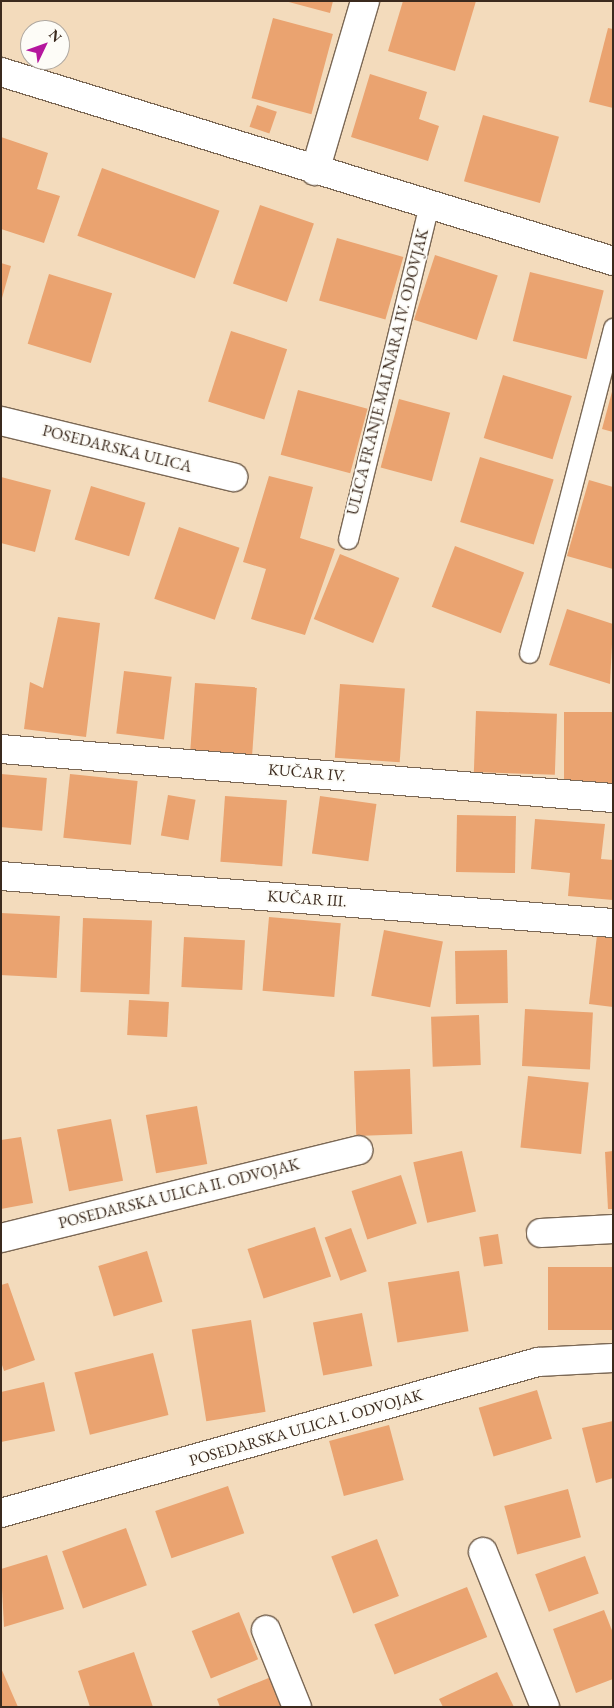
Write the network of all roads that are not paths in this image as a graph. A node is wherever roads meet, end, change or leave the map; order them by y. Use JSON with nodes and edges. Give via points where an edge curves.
{"nodes":[{"id":1,"x":365,"y":1,"type":"edge"},
{"id":2,"x":1,"y":72,"type":"edge"},
{"id":3,"x":315,"y":171,"type":"junction"},
{"id":4,"x":429,"y":205,"type":"junction"},
{"id":5,"x":613,"y":261,"type":"edge"},
{"id":6,"x":613,"y":328,"type":"edge"},
{"id":7,"x":1,"y":421,"type":"edge"},
{"id":8,"x":233,"y":477,"type":"dead end"},
{"id":9,"x":348,"y":539,"type":"dead end"},
{"id":10,"x":529,"y":653,"type":"dead end"},
{"id":11,"x":1,"y":749,"type":"edge"},
{"id":12,"x":613,"y":798,"type":"edge"},
{"id":13,"x":1,"y":876,"type":"edge"},
{"id":14,"x":613,"y":923,"type":"edge"},
{"id":15,"x":358,"y":1150,"type":"dead end"},
{"id":16,"x":613,"y":1229,"type":"edge"},
{"id":17,"x":541,"y":1233,"type":"dead end"},
{"id":18,"x":1,"y":1238,"type":"edge"},
{"id":19,"x":613,"y":1358,"type":"edge"},
{"id":20,"x":1,"y":1513,"type":"edge"},
{"id":21,"x":483,"y":1552,"type":"dead end"},
{"id":22,"x":266,"y":1630,"type":"dead end"},
{"id":23,"x":297,"y":1707,"type":"edge"},
{"id":24,"x":545,"y":1707,"type":"edge"}],
"edges":[{"from":1,"to":3,"type":"street"},
{"from":2,"to":3,"type":"street"},
{"from":3,"to":4,"type":"street"},
{"from":4,"to":5,"type":"street"},
{"from":4,"to":9,"type":"lane","name":"ULICA FRANJE MALNARA IV. ODOVJAK"},
{"from":6,"to":10,"type":"lane"},
{"from":7,"to":8,"type":"street","name":"POSEDARSKA ULICA"},
{"from":11,"to":12,"type":"street","name":"KUČAR IV."},
{"from":13,"to":14,"type":"street","name":"KUČAR III."},
{"from":15,"to":18,"type":"street","name":"POSEDARSKA ULICA II. ODVOJAK"},
{"from":16,"to":17,"type":"street"},
{"from":19,"to":20,"type":"street","name":"POSEDARSKA ULICA I. ODVOJAK","via":[[538,1362]]},
{"from":21,"to":24,"type":"street"},
{"from":22,"to":23,"type":"street"}]}
